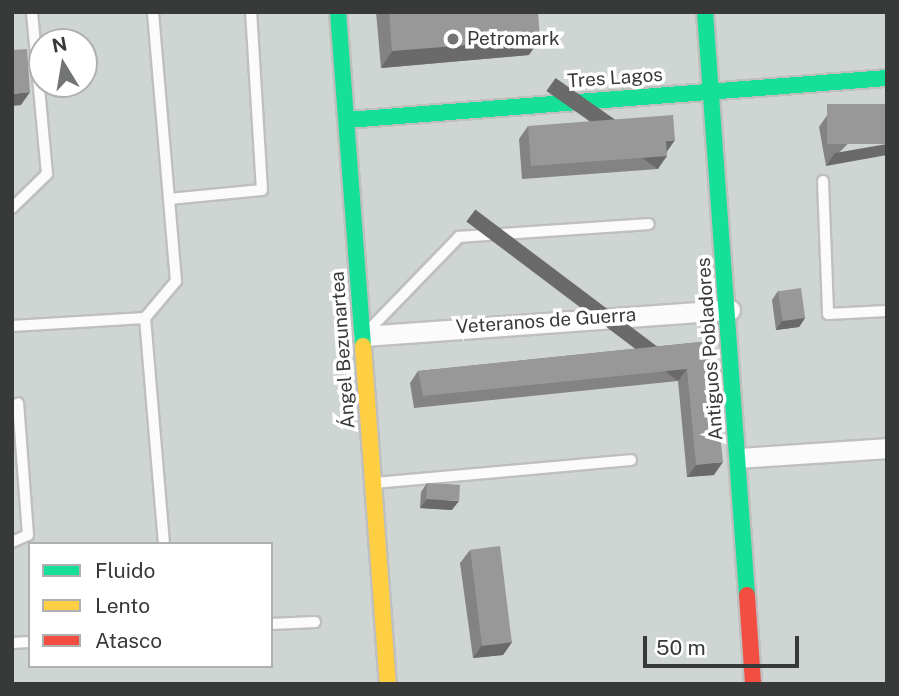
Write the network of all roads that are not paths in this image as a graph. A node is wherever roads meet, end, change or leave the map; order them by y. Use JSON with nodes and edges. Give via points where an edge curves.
{"nodes":[{"id":1,"x":32,"y":12,"type":"edge"},
{"id":2,"x":153,"y":12,"type":"edge"},
{"id":3,"x":251,"y":12,"type":"edge"},
{"id":4,"x":338,"y":12,"type":"edge"},
{"id":5,"x":705,"y":12,"type":"edge"},
{"id":6,"x":887,"y":78,"type":"edge"},
{"id":7,"x":711,"y":92,"type":"junction"},
{"id":8,"x":346,"y":120,"type":"junction"},
{"id":9,"x":823,"y":181,"type":"dead end"},
{"id":10,"x":169,"y":199,"type":"junction"},
{"id":11,"x":12,"y":208,"type":"edge"},
{"id":12,"x":649,"y":224,"type":"dead end"},
{"id":13,"x":730,"y":310,"type":"junction"},
{"id":14,"x":887,"y":311,"type":"edge"},
{"id":15,"x":145,"y":318,"type":"junction"},
{"id":16,"x":12,"y":327,"type":"edge"},
{"id":17,"x":363,"y":336,"type":"junction"},
{"id":18,"x":18,"y":403,"type":"dead end"},
{"id":19,"x":887,"y":448,"type":"edge"},
{"id":20,"x":738,"y":458,"type":"junction"},
{"id":21,"x":631,"y":460,"type":"dead end"},
{"id":22,"x":374,"y":483,"type":"junction"},
{"id":23,"x":12,"y":542,"type":"edge"},
{"id":24,"x":164,"y":542,"type":"edge"},
{"id":25,"x":315,"y":622,"type":"dead end"},
{"id":26,"x":273,"y":624,"type":"edge"},
{"id":27,"x":388,"y":684,"type":"edge"},
{"id":28,"x":753,"y":684,"type":"edge"}],
"edges":[{"from":1,"to":11,"type":"lane","via":[[47,174]]},
{"from":2,"to":10,"type":"lane"},
{"from":3,"to":10,"type":"lane","via":[[262,190]]},
{"from":4,"to":8,"type":"street","name":"Ángel Bezunartea"},
{"from":5,"to":7,"type":"street","name":"Antiguos Pobladores"},
{"from":6,"to":7,"type":"street","name":"Tres Lagos"},
{"from":7,"to":8,"type":"street","name":"Tres Lagos"},
{"from":7,"to":13,"type":"street","name":"Antiguos Pobladores"},
{"from":8,"to":17,"type":"street","name":"Ángel Bezunartea"},
{"from":9,"to":14,"type":"lane","via":[[828,314]]},
{"from":10,"to":15,"type":"lane","via":[[176,281]]},
{"from":12,"to":17,"type":"lane","via":[[459,237]]},
{"from":13,"to":17,"type":"street","name":"Veteranos de Guerra"},
{"from":13,"to":20,"type":"street","name":"Antiguos Pobladores"},
{"from":15,"to":16,"type":"lane"},
{"from":15,"to":24,"type":"lane"},
{"from":17,"to":22,"type":"street","name":"Ángel Bezunartea"},
{"from":18,"to":23,"type":"lane","via":[[28,536]]},
{"from":19,"to":20,"type":"street"},
{"from":20,"to":28,"type":"street","name":"Antiguos Pobladores"},
{"from":21,"to":22,"type":"lane"},
{"from":22,"to":27,"type":"street","name":"Ángel Bezunartea"},
{"from":25,"to":26,"type":"lane"}]}
